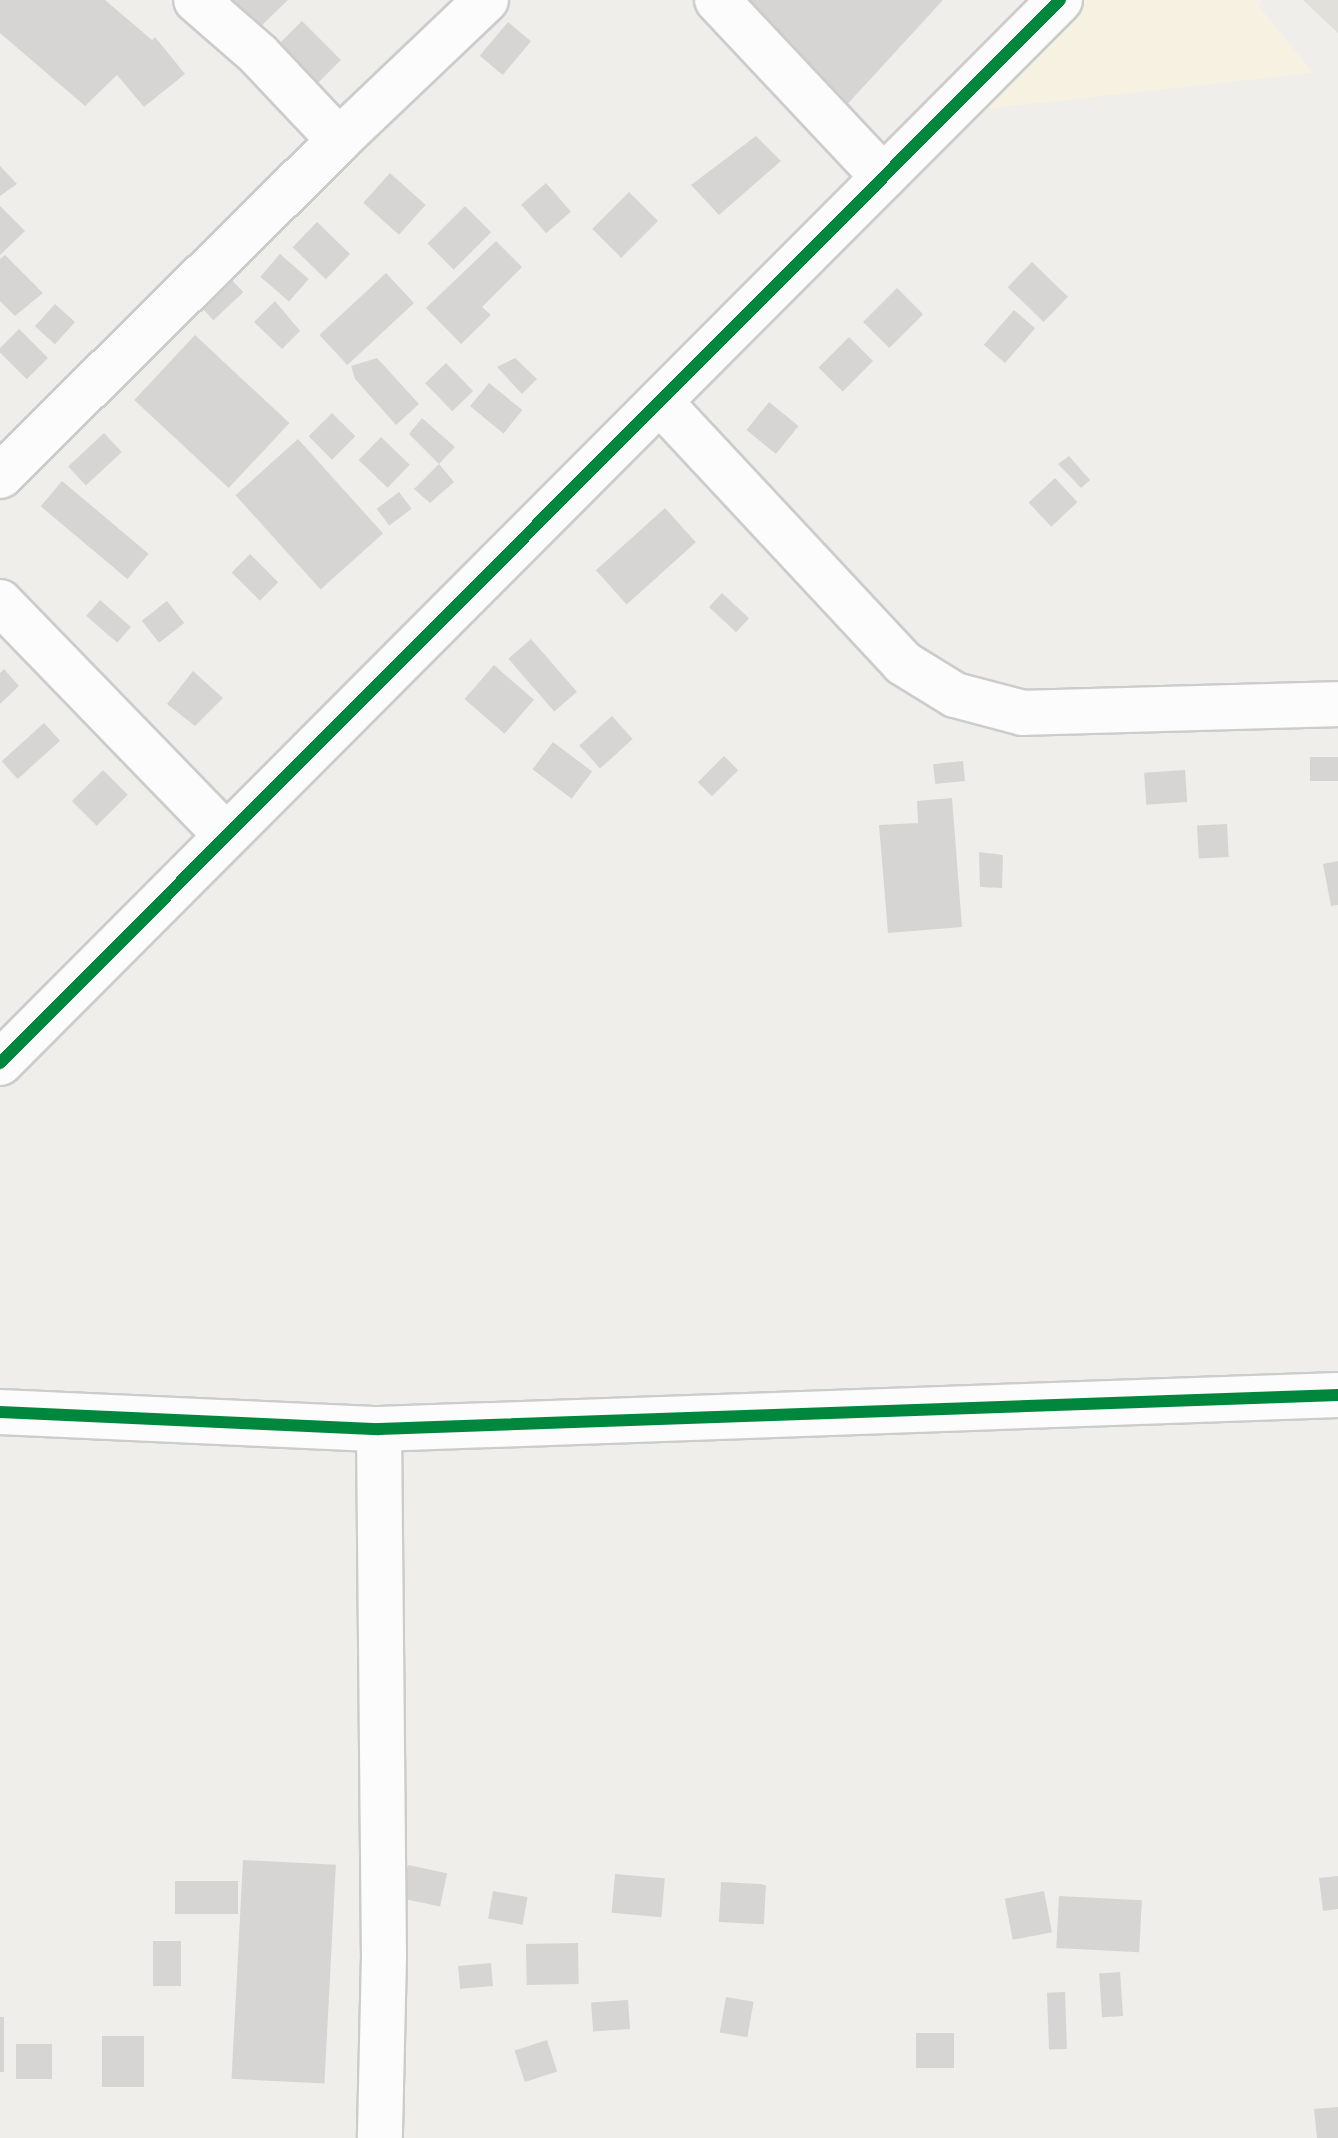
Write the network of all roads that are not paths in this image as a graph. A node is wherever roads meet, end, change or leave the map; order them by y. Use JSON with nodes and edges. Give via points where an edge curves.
{"nodes":[{"id":1,"x":196,"y":0,"type":"edge"},
{"id":2,"x":486,"y":0,"type":"edge"},
{"id":3,"x":717,"y":0,"type":"edge"},
{"id":4,"x":1060,"y":0,"type":"edge"},
{"id":5,"x":339,"y":140,"type":"junction"},
{"id":6,"x":883,"y":177,"type":"junction"},
{"id":7,"x":660,"y":402,"type":"junction"},
{"id":8,"x":0,"y":476,"type":"edge"},
{"id":9,"x":0,"y":602,"type":"edge"},
{"id":10,"x":1338,"y":704,"type":"edge"},
{"id":11,"x":226,"y":835,"type":"junction"},
{"id":12,"x":0,"y":1063,"type":"edge"},
{"id":13,"x":1338,"y":1395,"type":"edge"},
{"id":14,"x":2,"y":1409,"type":"edge"},
{"id":15,"x":379,"y":1429,"type":"junction"},
{"id":16,"x":380,"y":2138,"type":"edge"}],
"edges":[{"from":1,"to":5,"type":"street","via":[[258,54]]},
{"from":2,"to":5,"type":"street"},
{"from":3,"to":6,"type":"street"},
{"from":4,"to":6,"type":"street"},
{"from":5,"to":8,"type":"street"},
{"from":6,"to":7,"type":"street"},
{"from":7,"to":10,"type":"street","via":[[903,663],[955,695],[1023,713]]},
{"from":7,"to":11,"type":"street"},
{"from":9,"to":11,"type":"street"},
{"from":11,"to":12,"type":"street"},
{"from":13,"to":15,"type":"street"},
{"from":14,"to":15,"type":"street"},
{"from":15,"to":16,"type":"street","via":[[384,1939]]}]}
